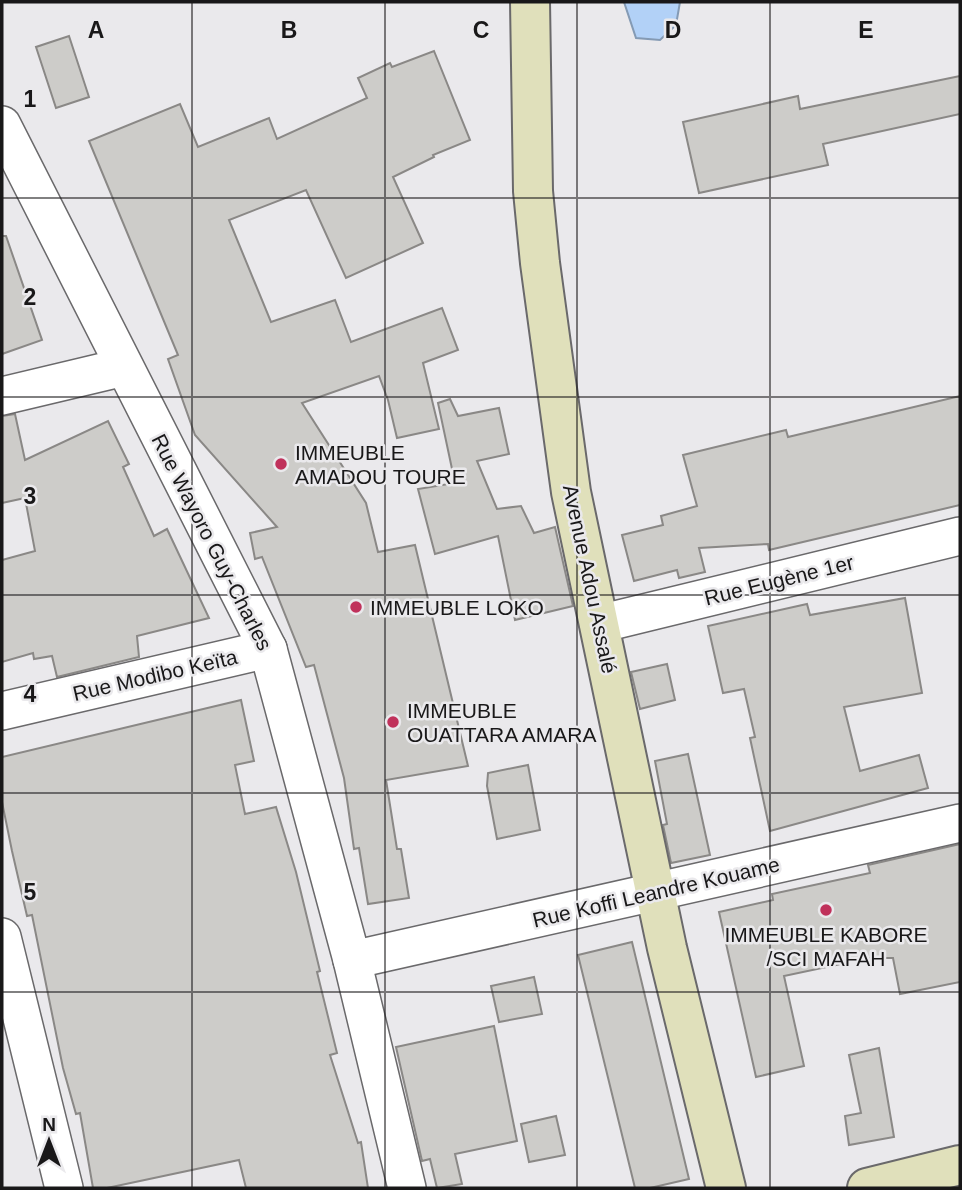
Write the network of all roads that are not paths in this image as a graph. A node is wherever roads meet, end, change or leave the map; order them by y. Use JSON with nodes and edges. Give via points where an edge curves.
{"nodes":[{"id":1,"x":530,"y":15,"type":"edge"},
{"id":2,"x":2,"y":125,"type":"edge"},
{"id":3,"x":124,"y":367,"type":"junction"},
{"id":4,"x":2,"y":397,"type":"edge"},
{"id":5,"x":960,"y":536,"type":"edge"},
{"id":6,"x":599,"y":624,"type":"junction"},
{"id":7,"x":268,"y":649,"type":"junction"},
{"id":8,"x":2,"y":710,"type":"edge"},
{"id":9,"x":960,"y":823,"type":"edge"},
{"id":10,"x":655,"y":893,"type":"junction"},
{"id":11,"x":2,"y":937,"type":"edge"},
{"id":12,"x":352,"y":960,"type":"junction"},
{"id":13,"x":13,"y":1032,"type":"edge"},
{"id":14,"x":960,"y":1165,"type":"edge"},
{"id":15,"x":64,"y":1188,"type":"edge"},
{"id":16,"x":407,"y":1188,"type":"edge"},
{"id":17,"x":726,"y":1188,"type":"edge"},
{"id":18,"x":866,"y":1188,"type":"edge"}],
"edges":[{"from":1,"to":6,"type":"street","name":"Avenue Adou Assalé","via":[[533,191],[540,263],[571,492]]},
{"from":2,"to":3,"type":"street","name":"Rue Wayoro Guy-Charles"},
{"from":3,"to":4,"type":"street"},
{"from":3,"to":7,"type":"street","name":"Rue Wayoro Guy-Charles"},
{"from":5,"to":6,"type":"street","name":"Rue Eugène 1er"},
{"from":6,"to":10,"type":"street","name":"Avenue Adou Assalé"},
{"from":7,"to":8,"type":"street","name":"Rue Modibo Keïta"},
{"from":7,"to":12,"type":"street","name":"Rue Wayoro Guy-Charles"},
{"from":9,"to":10,"type":"street","name":"Rue Koffi Leandre Kouame"},
{"from":10,"to":12,"type":"street","name":"Rue Koffi Leandre Kouame"},
{"from":10,"to":17,"type":"street","name":"Avenue Adou Assalé"},
{"from":11,"to":13,"type":"street"},
{"from":12,"to":16,"type":"street","name":"Rue Wayoro Guy-Charles"},
{"from":13,"to":15,"type":"street"},
{"from":14,"to":18,"type":"street"}]}
